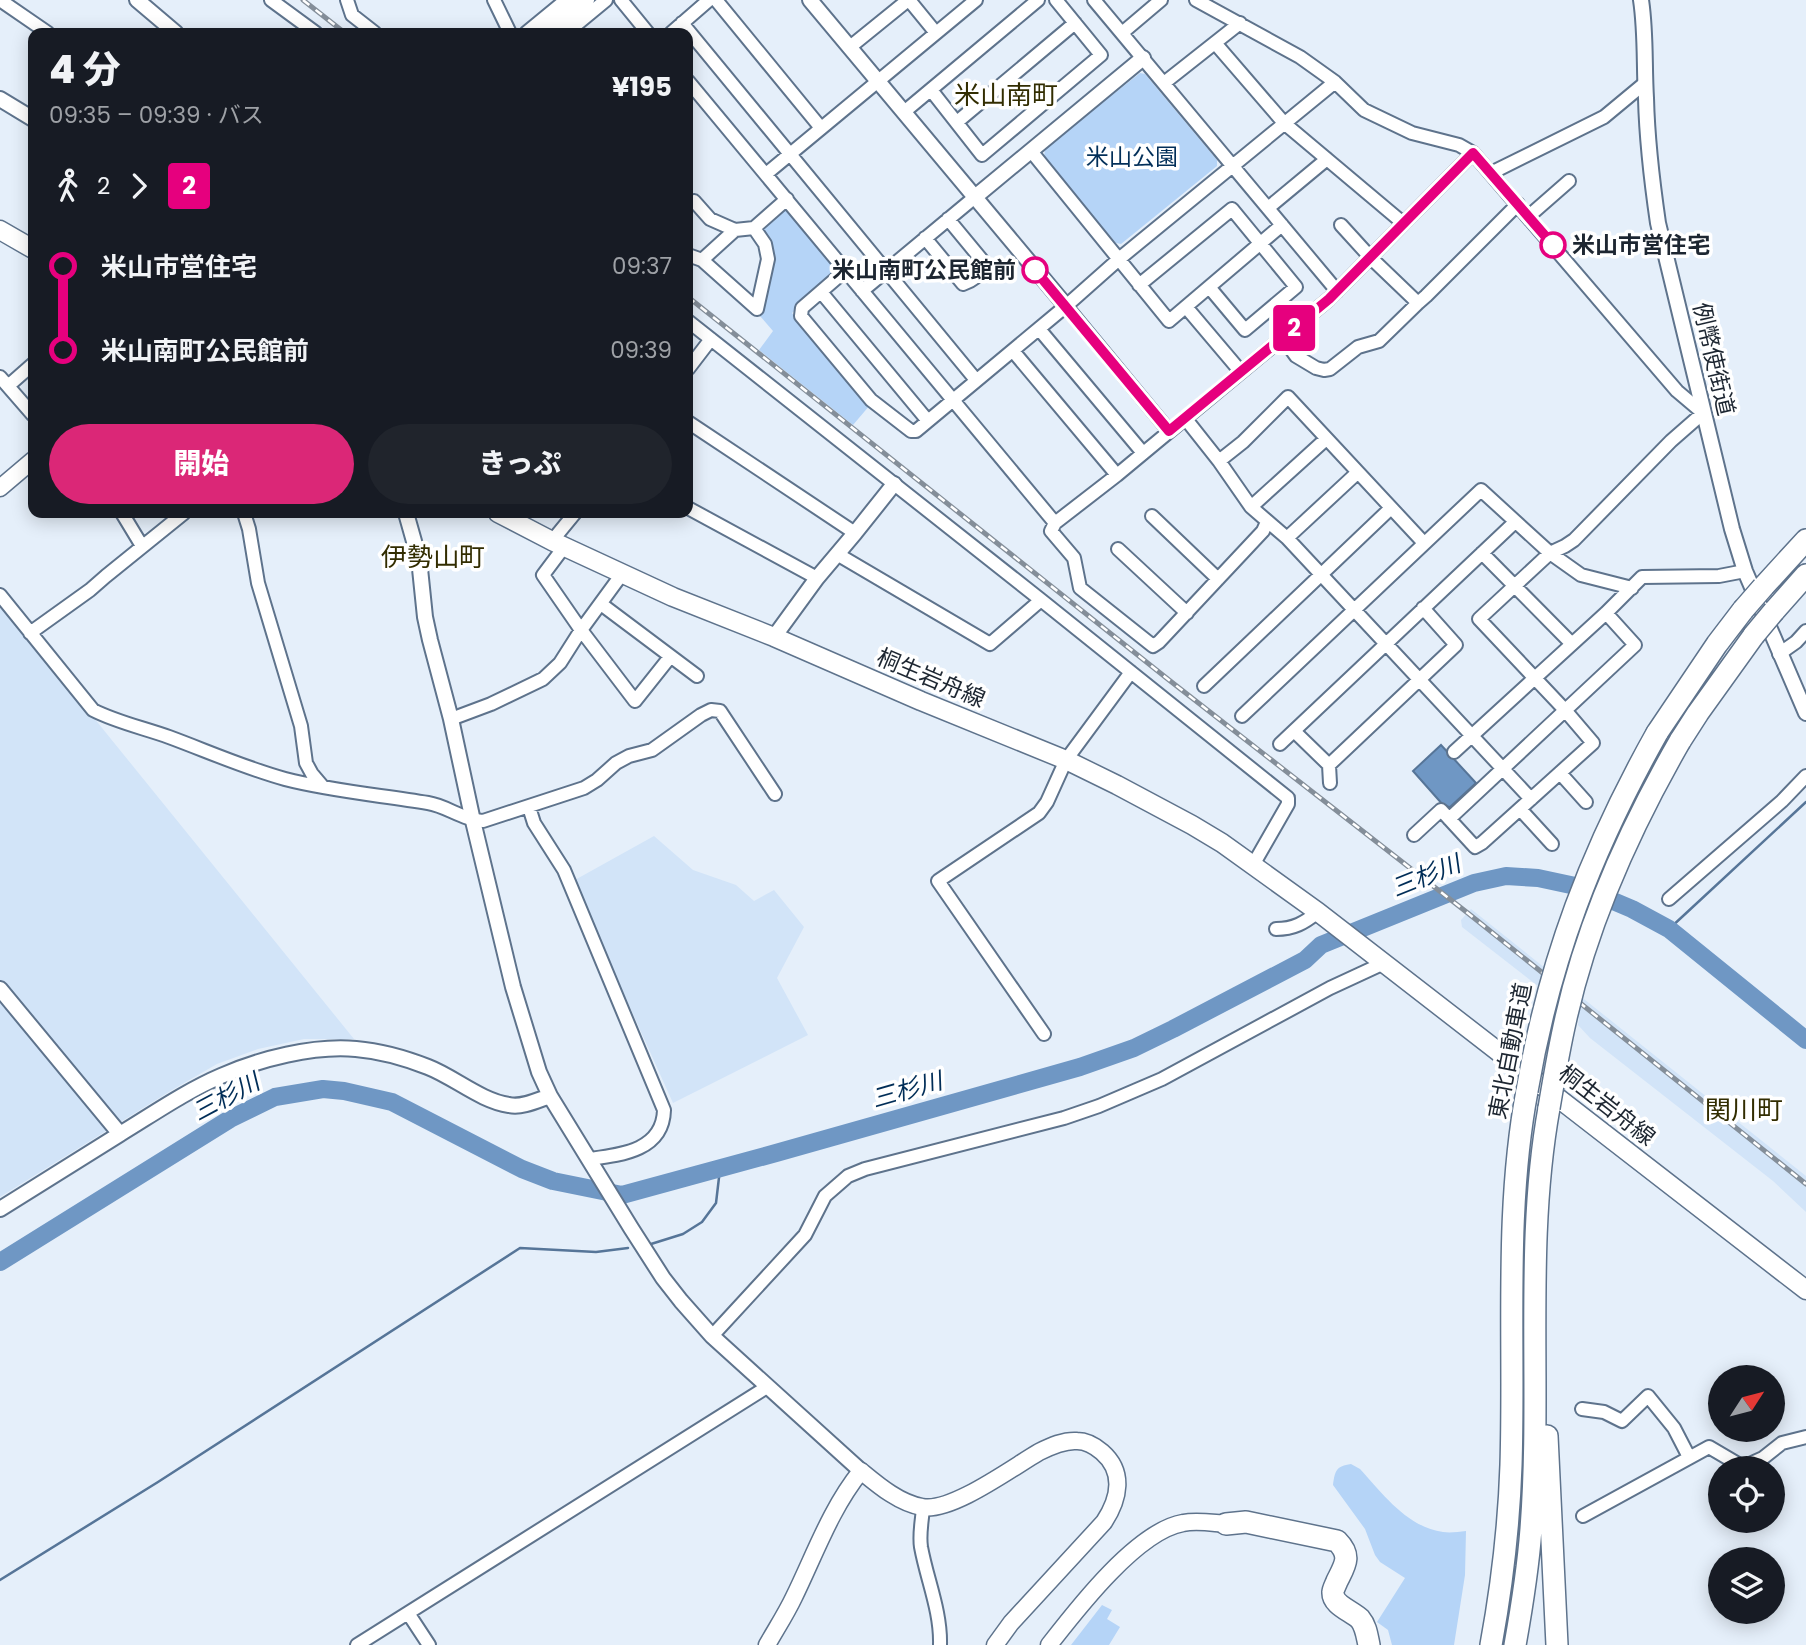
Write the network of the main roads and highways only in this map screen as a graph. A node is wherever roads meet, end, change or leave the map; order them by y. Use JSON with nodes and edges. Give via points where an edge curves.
{"nodes":[{"id":1,"x":585,"y":0,"type":"edge"},
{"id":2,"x":551,"y":28,"type":"edge"},
{"id":3,"x":4,"y":237,"type":"edge"},
{"id":4,"x":28,"y":247,"type":"edge"},
{"id":5,"x":28,"y":464,"type":"edge"},
{"id":6,"x":0,"y":488,"type":"edge"},
{"id":7,"x":508,"y":518,"type":"edge"},
{"id":8,"x":1806,"y":540,"type":"edge"},
{"id":9,"x":1806,"y":575,"type":"edge"},
{"id":10,"x":1535,"y":1273,"type":"junction"},
{"id":11,"x":1806,"y":1290,"type":"edge"},
{"id":12,"x":1511,"y":1464,"type":"junction"},
{"id":13,"x":1226,"y":1524,"type":"junction"},
{"id":14,"x":1316,"y":1588,"type":"dead end"},
{"id":15,"x":767,"y":1645,"type":"edge"},
{"id":16,"x":995,"y":1645,"type":"edge"},
{"id":17,"x":1049,"y":1645,"type":"edge"},
{"id":18,"x":1369,"y":1645,"type":"edge"},
{"id":19,"x":1476,"y":1645,"type":"edge"},
{"id":20,"x":1491,"y":1645,"type":"edge"},
{"id":21,"x":1515,"y":1645,"type":"edge"},
{"id":22,"x":1557,"y":1645,"type":"edge"}],
"edges":[{"from":1,"to":2,"type":"main road"},
{"from":3,"to":4,"type":"main road"},
{"from":5,"to":6,"type":"main road"},
{"from":7,"to":11,"type":"main road","name":"桐生岩舟線","via":[[622,575],[1066,761],[1192,825],[1323,916]]},
{"from":8,"to":12,"type":"highway","name":"東北自動車道","bridge":true,"via":[[1743,610],[1657,733],[1613,816],[1574,908],[1533,1055],[1517,1165]]},
{"from":9,"to":10,"type":"highway","name":"東北自動車道","bridge":true,"via":[[1754,635],[1680,741],[1633,827],[1597,916],[1566,1017],[1549,1108]]},
{"from":10,"to":21,"type":"highway","name":"東北自動車道","via":[[1531,1529]]},
{"from":10,"to":22,"type":"highway","via":[[1544,1358]]},
{"from":12,"to":19,"type":"highway","via":[[1499,1497],[1487,1599]]},
{"from":12,"to":20,"type":"highway","name":"東北自動車道","via":[[1504,1567]]},
{"from":13,"to":14,"type":"highway","via":[[1325,1547],[1334,1556],[1335,1569]]},
{"from":13,"to":17,"type":"main road","via":[[1183,1522],[1152,1536],[1106,1576]]},
{"from":13,"to":18,"type":"highway","via":[[1246,1522],[1336,1541],[1346,1558],[1334,1597],[1365,1626]]},
{"from":15,"to":16,"type":"main road","via":[[831,1518],[861,1471],[906,1503],[936,1507],[956,1502],[1039,1451],[1077,1441],[1096,1447],[1117,1475],[1111,1511]]}]}
